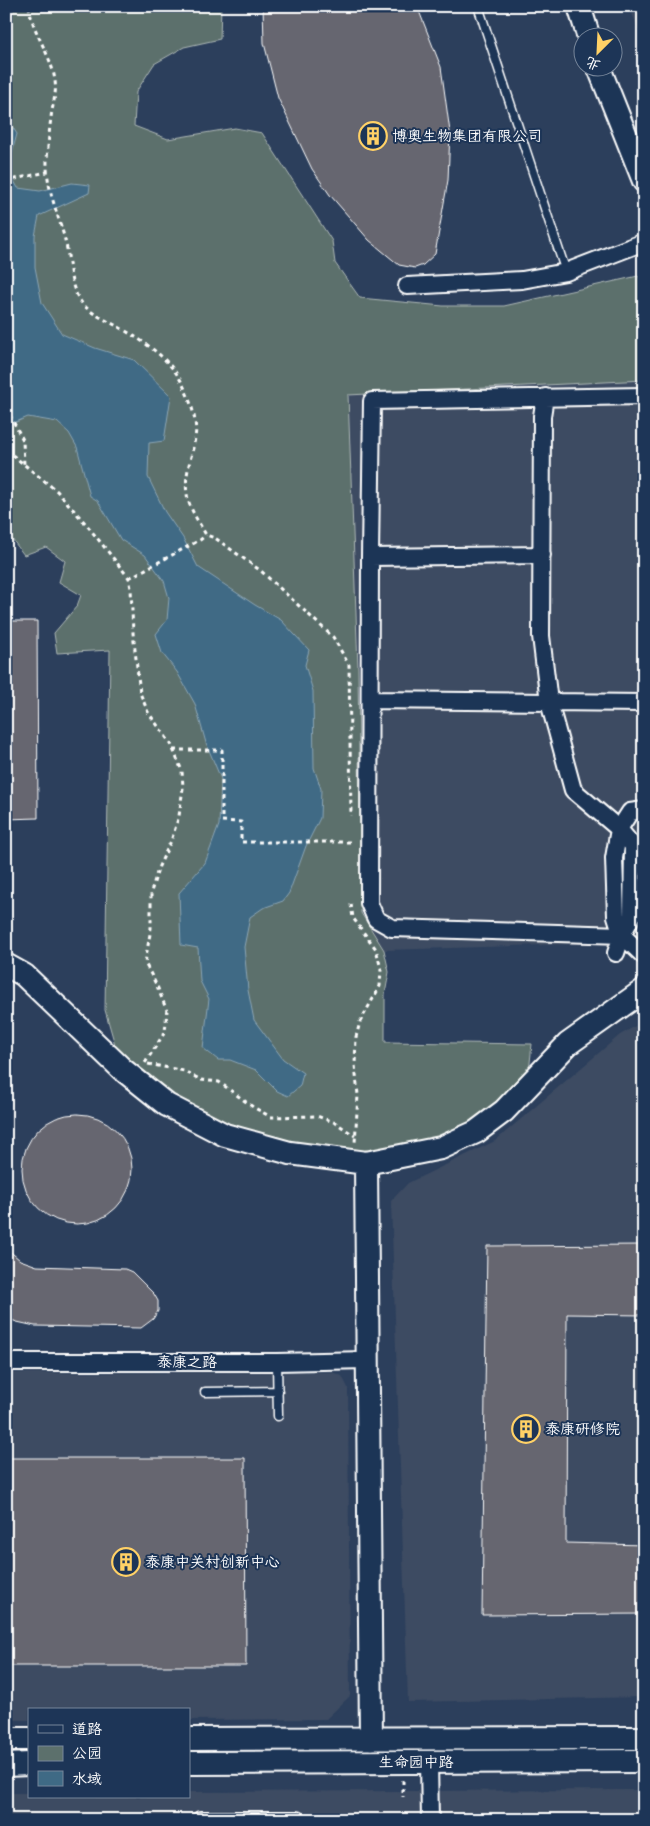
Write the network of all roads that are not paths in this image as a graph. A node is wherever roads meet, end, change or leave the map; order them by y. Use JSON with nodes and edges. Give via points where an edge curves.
{"nodes":[{"id":1,"x":478,"y":6,"type":"edge"},
{"id":2,"x":579,"y":6,"type":"edge"},
{"id":3,"x":586,"y":28,"type":"edge"},
{"id":4,"x":603,"y":78,"type":"edge"},
{"id":5,"x":644,"y":181,"type":"edge"},
{"id":6,"x":644,"y":242,"type":"edge"},
{"id":7,"x":566,"y":272,"type":"junction"},
{"id":8,"x":407,"y":286,"type":"dead end"},
{"id":9,"x":644,"y":396,"type":"edge"},
{"id":10,"x":545,"y":398,"type":"junction"},
{"id":11,"x":542,"y":556,"type":"junction"},
{"id":12,"x":370,"y":557,"type":"junction"},
{"id":13,"x":370,"y":700,"type":"junction"},
{"id":14,"x":549,"y":702,"type":"junction"},
{"id":15,"x":644,"y":702,"type":"edge"},
{"id":16,"x":644,"y":810,"type":"edge"},
{"id":17,"x":619,"y":830,"type":"junction"},
{"id":18,"x":622,"y":934,"type":"junction"},
{"id":19,"x":616,"y":953,"type":"dead end"},
{"id":20,"x":644,"y":956,"type":"edge"},
{"id":21,"x":6,"y":966,"type":"edge"},
{"id":22,"x":644,"y":990,"type":"edge"},
{"id":23,"x":358,"y":1162,"type":"junction"},
{"id":24,"x":367,"y":1360,"type":"junction"},
{"id":25,"x":6,"y":1362,"type":"edge"},
{"id":26,"x":277,"y":1362,"type":"junction"},
{"id":27,"x":278,"y":1391,"type":"junction"},
{"id":28,"x":205,"y":1392,"type":"dead end"},
{"id":29,"x":278,"y":1416,"type":"dead end"},
{"id":30,"x":644,"y":1738,"type":"edge"},
{"id":31,"x":6,"y":1739,"type":"edge"},
{"id":32,"x":28,"y":1739,"type":"edge"},
{"id":33,"x":190,"y":1739,"type":"edge"},
{"id":34,"x":371,"y":1739,"type":"junction"},
{"id":35,"x":644,"y":1761,"type":"edge"},
{"id":36,"x":429,"y":1762,"type":"junction"},
{"id":37,"x":190,"y":1763,"type":"edge"},
{"id":38,"x":28,"y":1764,"type":"edge"},
{"id":39,"x":6,"y":1765,"type":"edge"},
{"id":40,"x":200,"y":1820,"type":"edge"},
{"id":41,"x":298,"y":1820,"type":"edge"},
{"id":42,"x":430,"y":1820,"type":"edge"}],
"edges":[{"from":1,"to":7,"type":"lane"},
{"from":2,"to":3,"type":"street"},
{"from":4,"to":5,"type":"street"},
{"from":6,"to":7,"type":"street"},
{"from":7,"to":8,"type":"street","via":[[522,280]]},
{"from":9,"to":10,"type":"street"},
{"from":10,"to":11,"type":"street","via":[[542,416]]},
{"from":10,"to":12,"type":"street","via":[[372,401]]},
{"from":11,"to":12,"type":"street"},
{"from":11,"to":14,"type":"street","via":[[542,636]]},
{"from":12,"to":13,"type":"street"},
{"from":13,"to":14,"type":"street"},
{"from":13,"to":18,"type":"street","via":[[369,903],[376,919],[392,928]]},
{"from":14,"to":15,"type":"street"},
{"from":14,"to":17,"type":"street","via":[[573,790]]},
{"from":16,"to":17,"type":"street","via":[[630,812]]},
{"from":17,"to":18,"type":"street","via":[[633,846],[632,916]]},
{"from":18,"to":19,"type":"street"},
{"from":18,"to":20,"type":"street"},
{"from":21,"to":23,"type":"street","via":[[24,976],[122,1069],[140,1071],[167,1104],[225,1135],[290,1153]]},
{"from":22,"to":23,"type":"street","via":[[568,1044],[504,1110],[476,1132],[441,1148]]},
{"from":23,"to":24,"type":"street"},
{"from":24,"to":26,"type":"street","name":"泰康之路"},
{"from":24,"to":34,"type":"street"},
{"from":25,"to":26,"type":"street","name":"泰康之路"},
{"from":26,"to":27,"type":"lane"},
{"from":27,"to":28,"type":"lane"},
{"from":27,"to":29,"type":"lane"},
{"from":30,"to":34,"type":"street","name":"生命园中路"},
{"from":31,"to":32,"type":"street"},
{"from":33,"to":34,"type":"street","name":"生命园中路"},
{"from":35,"to":36,"type":"street","name":"生命园中路"},
{"from":36,"to":37,"type":"street","name":"生命园中路"},
{"from":36,"to":42,"type":"street"},
{"from":38,"to":39,"type":"street"},
{"from":40,"to":41,"type":"street"}]}
